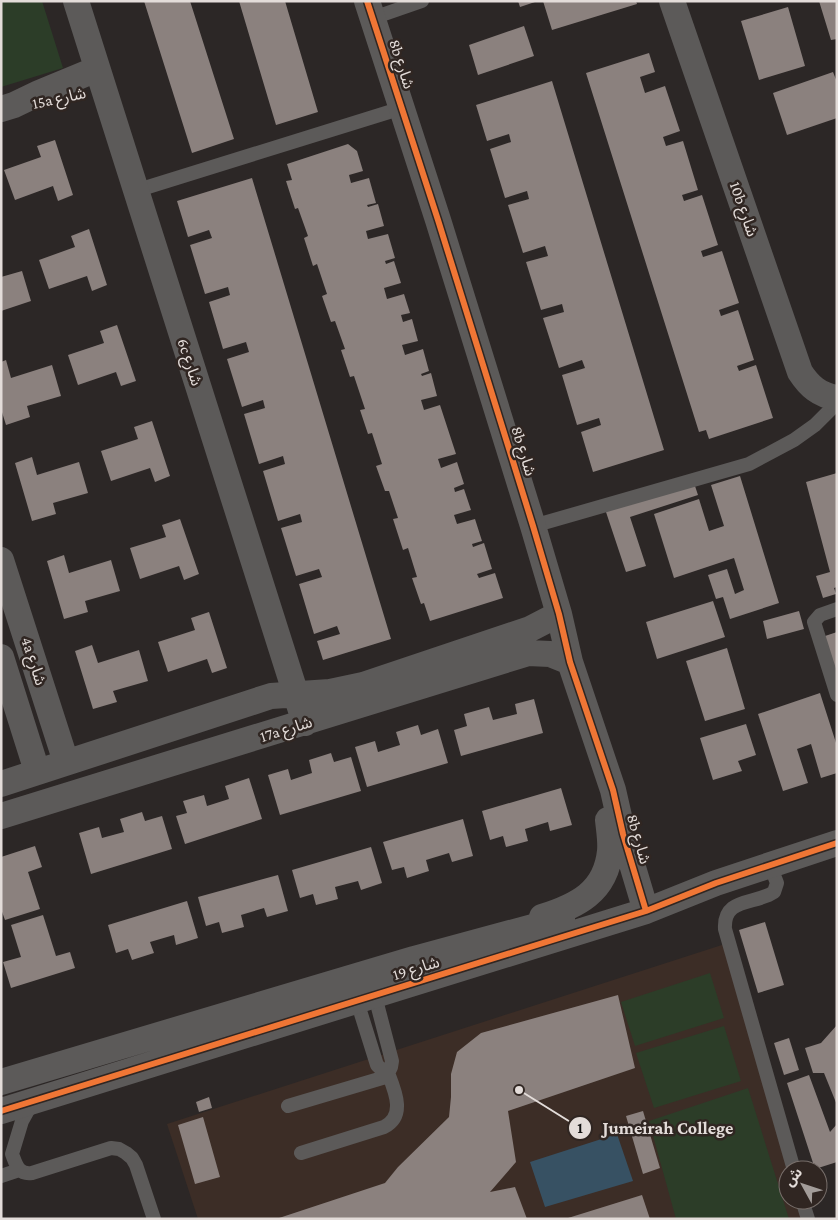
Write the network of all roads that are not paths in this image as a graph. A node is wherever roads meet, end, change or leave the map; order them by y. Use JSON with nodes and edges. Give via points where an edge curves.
{"nodes":[{"id":1,"x":76,"y":1,"type":"edge"},
{"id":2,"x":422,"y":1,"type":"edge"},
{"id":3,"x":672,"y":1,"type":"edge"},
{"id":4,"x":370,"y":10,"type":"edge"},
{"id":5,"x":100,"y":79,"type":"junction"},
{"id":6,"x":8,"y":107,"type":"edge"},
{"id":7,"x":402,"y":108,"type":"junction"},
{"id":8,"x":135,"y":191,"type":"junction"},
{"id":9,"x":837,"y":398,"type":"edge"},
{"id":10,"x":837,"y":403,"type":"edge"},
{"id":11,"x":533,"y":526,"type":"junction"},
{"id":12,"x":1,"y":560,"type":"edge"},
{"id":13,"x":837,"y":609,"type":"edge"},
{"id":14,"x":559,"y":614,"type":"junction"},
{"id":15,"x":1,"y":657,"type":"edge"},
{"id":16,"x":570,"y":662,"type":"junction"},
{"id":17,"x":297,"y":694,"type":"junction"},
{"id":18,"x":837,"y":695,"type":"edge"},
{"id":19,"x":305,"y":723,"type":"junction"},
{"id":20,"x":66,"y":762,"type":"junction"},
{"id":21,"x":37,"y":771,"type":"junction"},
{"id":22,"x":1,"y":784,"type":"edge"},
{"id":23,"x":613,"y":790,"type":"junction"},
{"id":24,"x":1,"y":816,"type":"edge"},
{"id":25,"x":837,"y":843,"type":"edge"},
{"id":26,"x":770,"y":865,"type":"junction"},
{"id":27,"x":652,"y":902,"type":"junction"},
{"id":28,"x":512,"y":933,"type":"junction"},
{"id":29,"x":366,"y":998,"type":"junction"},
{"id":30,"x":389,"y":1074,"type":"junction"},
{"id":31,"x":1,"y":1082,"type":"edge"},
{"id":32,"x":33,"y":1101,"type":"junction"},
{"id":33,"x":288,"y":1106,"type":"dead end"},
{"id":34,"x":1,"y":1111,"type":"edge"},
{"id":35,"x":6,"y":1152,"type":"edge"},
{"id":36,"x":301,"y":1153,"type":"dead end"},
{"id":37,"x":791,"y":1160,"type":"edge"},
{"id":38,"x":19,"y":1170,"type":"junction"},
{"id":39,"x":1,"y":1176,"type":"edge"},
{"id":40,"x":154,"y":1219,"type":"edge"}],
"edges":[{"from":1,"to":5,"type":"street","name":"6c شارع"},
{"from":2,"to":4,"type":"lane"},
{"from":3,"to":9,"type":"street","name":"10b شارع","via":[[800,372],[816,391]]},
{"from":4,"to":7,"type":"street","name":"8b شارع"},
{"from":5,"to":6,"type":"street","name":"15a شارع","via":[[43,103]]},
{"from":5,"to":8,"type":"street","name":"6c شارع"},
{"from":7,"to":8,"type":"lane"},
{"from":7,"to":11,"type":"street","name":"8b شارع"},
{"from":8,"to":17,"type":"street","name":"6c شارع"},
{"from":10,"to":11,"type":"lane","via":[[794,440],[749,464]]},
{"from":11,"to":14,"type":"street","name":"8b شارع"},
{"from":12,"to":20,"type":"street","name":"4a شارع"},
{"from":13,"to":18,"type":"lane","via":[[820,614],[814,622]]},
{"from":14,"to":16,"type":"street","name":"8b شارع"},
{"from":14,"to":17,"type":"street","name":"17a شارع","via":[[530,629],[363,685]]},
{"from":15,"to":21,"type":"street","name":"4a شارع"},
{"from":16,"to":19,"type":"street","name":"17a شارع","via":[[550,654],[528,653]]},
{"from":16,"to":23,"type":"street","name":"8b شارع"},
{"from":17,"to":19,"type":"street","name":"6c شارع"},
{"from":17,"to":20,"type":"street","name":"17a شارع","via":[[271,696]]},
{"from":19,"to":24,"type":"street","name":"17a شارع"},
{"from":20,"to":21,"type":"street","name":"17a شارع"},
{"from":21,"to":22,"type":"street","name":"17a شارع"},
{"from":23,"to":27,"type":"street","name":"8b شارع","via":[[633,827]]},
{"from":23,"to":28,"type":"street","via":[[607,815],[609,860],[596,888],[571,907],[532,921]]},
{"from":25,"to":26,"type":"street","name":"شارع 19"},
{"from":26,"to":27,"type":"street","name":"شارع 19"},
{"from":26,"to":37,"type":"lane","via":[[776,882],[774,892],[736,905],[726,916],[725,929]]},
{"from":27,"to":28,"type":"street","name":"شارع 19"},
{"from":27,"to":29,"type":"street","name":"شارع 19"},
{"from":28,"to":31,"type":"street","name":"شارع 19"},
{"from":29,"to":30,"type":"lane","via":[[377,1065]]},
{"from":29,"to":32,"type":"street","name":"شارع 19"},
{"from":30,"to":33,"type":"lane"},
{"from":30,"to":36,"type":"lane","via":[[398,1104],[389,1125]]},
{"from":32,"to":34,"type":"street","name":"شارع 19"},
{"from":32,"to":35,"type":"lane"},
{"from":35,"to":38,"type":"lane"},
{"from":38,"to":39,"type":"lane"},
{"from":38,"to":40,"type":"lane","via":[[25,1174],[32,1173],[104,1149],[119,1149],[136,1165]]}]}
